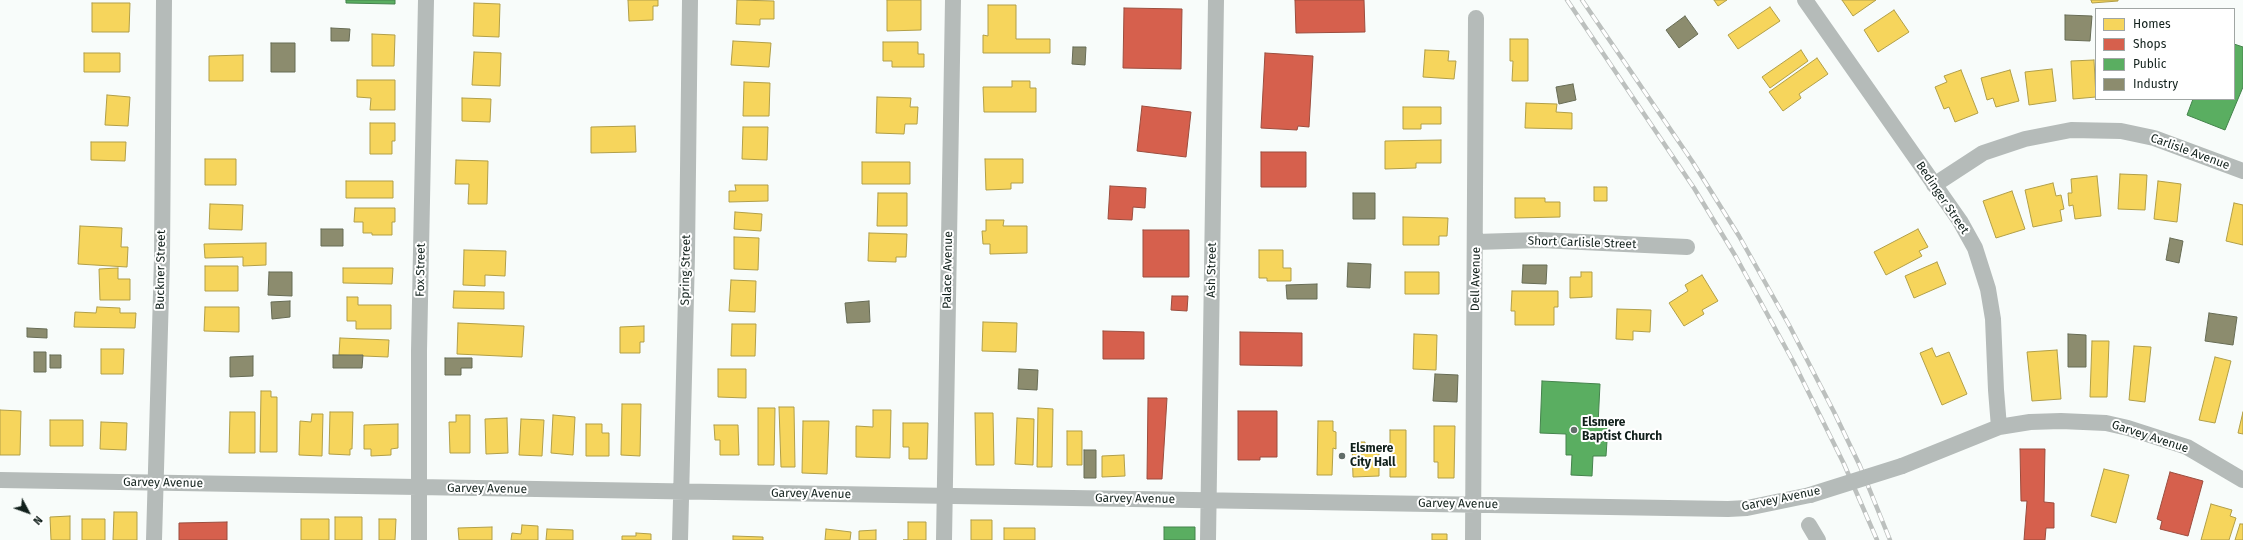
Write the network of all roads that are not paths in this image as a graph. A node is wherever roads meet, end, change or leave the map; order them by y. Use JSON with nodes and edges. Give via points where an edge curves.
{"nodes":[{"id":1,"x":164,"y":0,"type":"edge"},
{"id":2,"x":426,"y":0,"type":"edge"},
{"id":3,"x":690,"y":0,"type":"edge"},
{"id":4,"x":953,"y":0,"type":"edge"},
{"id":5,"x":1216,"y":0,"type":"edge"},
{"id":6,"x":1805,"y":0,"type":"edge"},
{"id":7,"x":1476,"y":18,"type":"dead end"},
{"id":8,"x":2243,"y":171,"type":"edge"},
{"id":9,"x":1934,"y":185,"type":"junction"},
{"id":10,"x":1476,"y":242,"type":"junction"},
{"id":11,"x":1687,"y":247,"type":"dead end"},
{"id":12,"x":1999,"y":427,"type":"junction"},
{"id":13,"x":0,"y":480,"type":"edge"},
{"id":14,"x":2243,"y":480,"type":"edge"},
{"id":15,"x":155,"y":482,"type":"junction"},
{"id":16,"x":420,"y":488,"type":"junction"},
{"id":17,"x":681,"y":492,"type":"junction"},
{"id":18,"x":944,"y":496,"type":"junction"},
{"id":19,"x":1209,"y":500,"type":"junction"},
{"id":20,"x":1474,"y":505,"type":"junction"},
{"id":21,"x":1809,"y":525,"type":"dead end"},
{"id":22,"x":154,"y":540,"type":"edge"},
{"id":23,"x":419,"y":540,"type":"edge"},
{"id":24,"x":680,"y":540,"type":"edge"},
{"id":25,"x":944,"y":540,"type":"edge"},
{"id":26,"x":1208,"y":540,"type":"edge"},
{"id":27,"x":1473,"y":540,"type":"edge"},
{"id":28,"x":1818,"y":540,"type":"edge"}],
"edges":[{"from":1,"to":15,"type":"street","name":"Buckner Street","via":[[162,258]]},
{"from":2,"to":16,"type":"street","name":"Fox Street"},
{"from":3,"to":17,"type":"street","name":"Spring Street"},
{"from":4,"to":18,"type":"street","name":"Palace Avenue"},
{"from":5,"to":19,"type":"street","name":"Ash Street"},
{"from":6,"to":9,"type":"street","name":"Bedinger Street"},
{"from":7,"to":10,"type":"street","name":"Dell Avenue"},
{"from":8,"to":9,"type":"street","name":"Carlisle Avenue","via":[[2154,138],[2121,131],[2071,130],[2025,139],[1983,154]]},
{"from":9,"to":12,"type":"street","name":"Bedinger Street","via":[[1960,221],[1975,248],[1988,289],[1993,319]]},
{"from":10,"to":11,"type":"street","name":"Short Carlisle Street","via":[[1540,240]]},
{"from":10,"to":20,"type":"street","name":"Dell Avenue"},
{"from":12,"to":14,"type":"street","name":"Garvey Avenue","via":[[2030,422],[2106,423],[2187,448]]},
{"from":12,"to":20,"type":"street","name":"Garvey Avenue","bridge":true,"via":[[1902,466],[1810,495],[1728,509]]},
{"from":13,"to":15,"type":"street","name":"Garvey Avenue"},
{"from":15,"to":16,"type":"street","name":"Garvey Avenue"},
{"from":15,"to":22,"type":"street","name":"Buckner Street"},
{"from":16,"to":17,"type":"street","name":"Garvey Avenue"},
{"from":16,"to":23,"type":"street","name":"Fox Street"},
{"from":17,"to":18,"type":"street","name":"Garvey Avenue"},
{"from":17,"to":24,"type":"street","name":"Spring Street"},
{"from":18,"to":19,"type":"street","name":"Garvey Avenue"},
{"from":18,"to":25,"type":"street","name":"Palace Avenue"},
{"from":19,"to":20,"type":"street","name":"Garvey Avenue"},
{"from":19,"to":26,"type":"street","name":"Ash Street"},
{"from":20,"to":27,"type":"street","name":"Dell Avenue"},
{"from":21,"to":28,"type":"street"}]}
